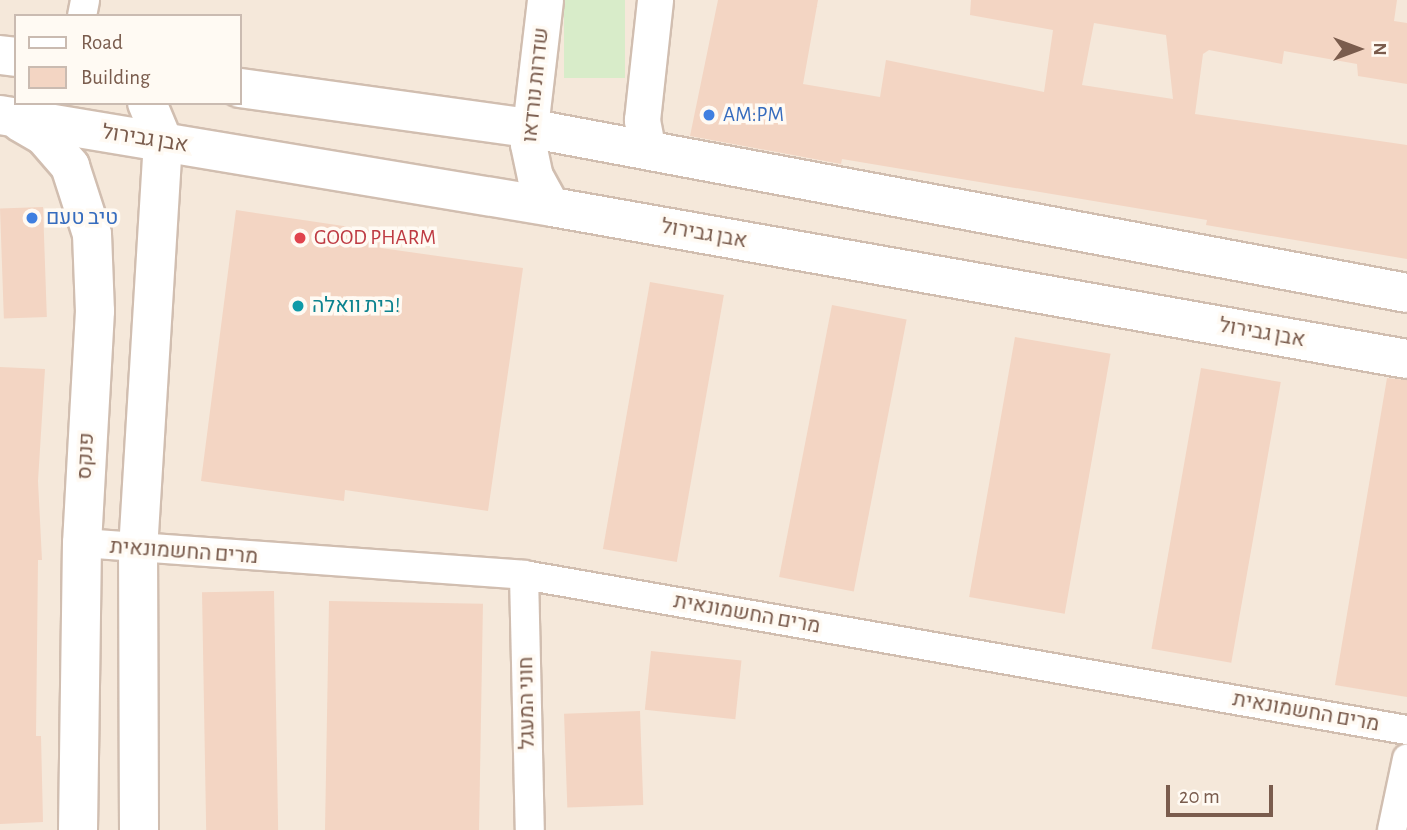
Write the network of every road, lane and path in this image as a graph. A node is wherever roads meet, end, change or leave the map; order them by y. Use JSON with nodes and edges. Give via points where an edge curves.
{"nodes":[{"id":1,"x":545,"y":0,"type":"edge"},
{"id":2,"x":655,"y":0,"type":"edge"},
{"id":3,"x":242,"y":88,"type":"edge"},
{"id":4,"x":148,"y":105,"type":"edge"},
{"id":5,"x":4,"y":116,"type":"edge"},
{"id":6,"x":528,"y":128,"type":"junction"},
{"id":7,"x":163,"y":141,"type":"junction"},
{"id":8,"x":648,"y":151,"type":"junction"},
{"id":9,"x":552,"y":207,"type":"junction"},
{"id":10,"x":1407,"y":293,"type":"edge"},
{"id":11,"x":1407,"y":359,"type":"edge"},
{"id":12,"x":82,"y":543,"type":"junction"},
{"id":13,"x":138,"y":550,"type":"junction"},
{"id":14,"x":524,"y":575,"type":"junction"},
{"id":15,"x":1407,"y":730,"type":"edge"},
{"id":16,"x":1407,"y":760,"type":"edge"},
{"id":17,"x":78,"y":830,"type":"edge"},
{"id":18,"x":139,"y":830,"type":"edge"},
{"id":19,"x":530,"y":830,"type":"edge"},
{"id":20,"x":1392,"y":830,"type":"edge"}],
"edges":[{"from":1,"to":6,"type":"street","name":"שדרות נורדאו"},
{"from":2,"to":8,"type":"street","via":[[642,120]]},
{"from":3,"to":6,"type":"main road"},
{"from":4,"to":7,"type":"main road"},
{"from":5,"to":7,"type":"main road","name":"אבן גבירול"},
{"from":5,"to":12,"type":"main road","name":"פנקס","via":[[58,149],[79,186],[92,234],[95,311]]},
{"from":6,"to":8,"type":"main road"},
{"from":6,"to":9,"type":"street","name":"שדרות נורדאו","via":[[530,162]]},
{"from":7,"to":9,"type":"main road","name":"אבן גבירול"},
{"from":7,"to":13,"type":"main road"},
{"from":8,"to":10,"type":"main road"},
{"from":9,"to":11,"type":"main road","name":"אבן גבירול"},
{"from":12,"to":13,"type":"street","name":"מרים החשמונאית"},
{"from":12,"to":17,"type":"main road","name":"פנקס"},
{"from":13,"to":14,"type":"street","name":"מרים החשמונאית"},
{"from":13,"to":18,"type":"main road"},
{"from":14,"to":15,"type":"street","name":"מרים החשמונאית"},
{"from":14,"to":19,"type":"street","name":"חוני המעגל"},
{"from":16,"to":20,"type":"street"}]}
